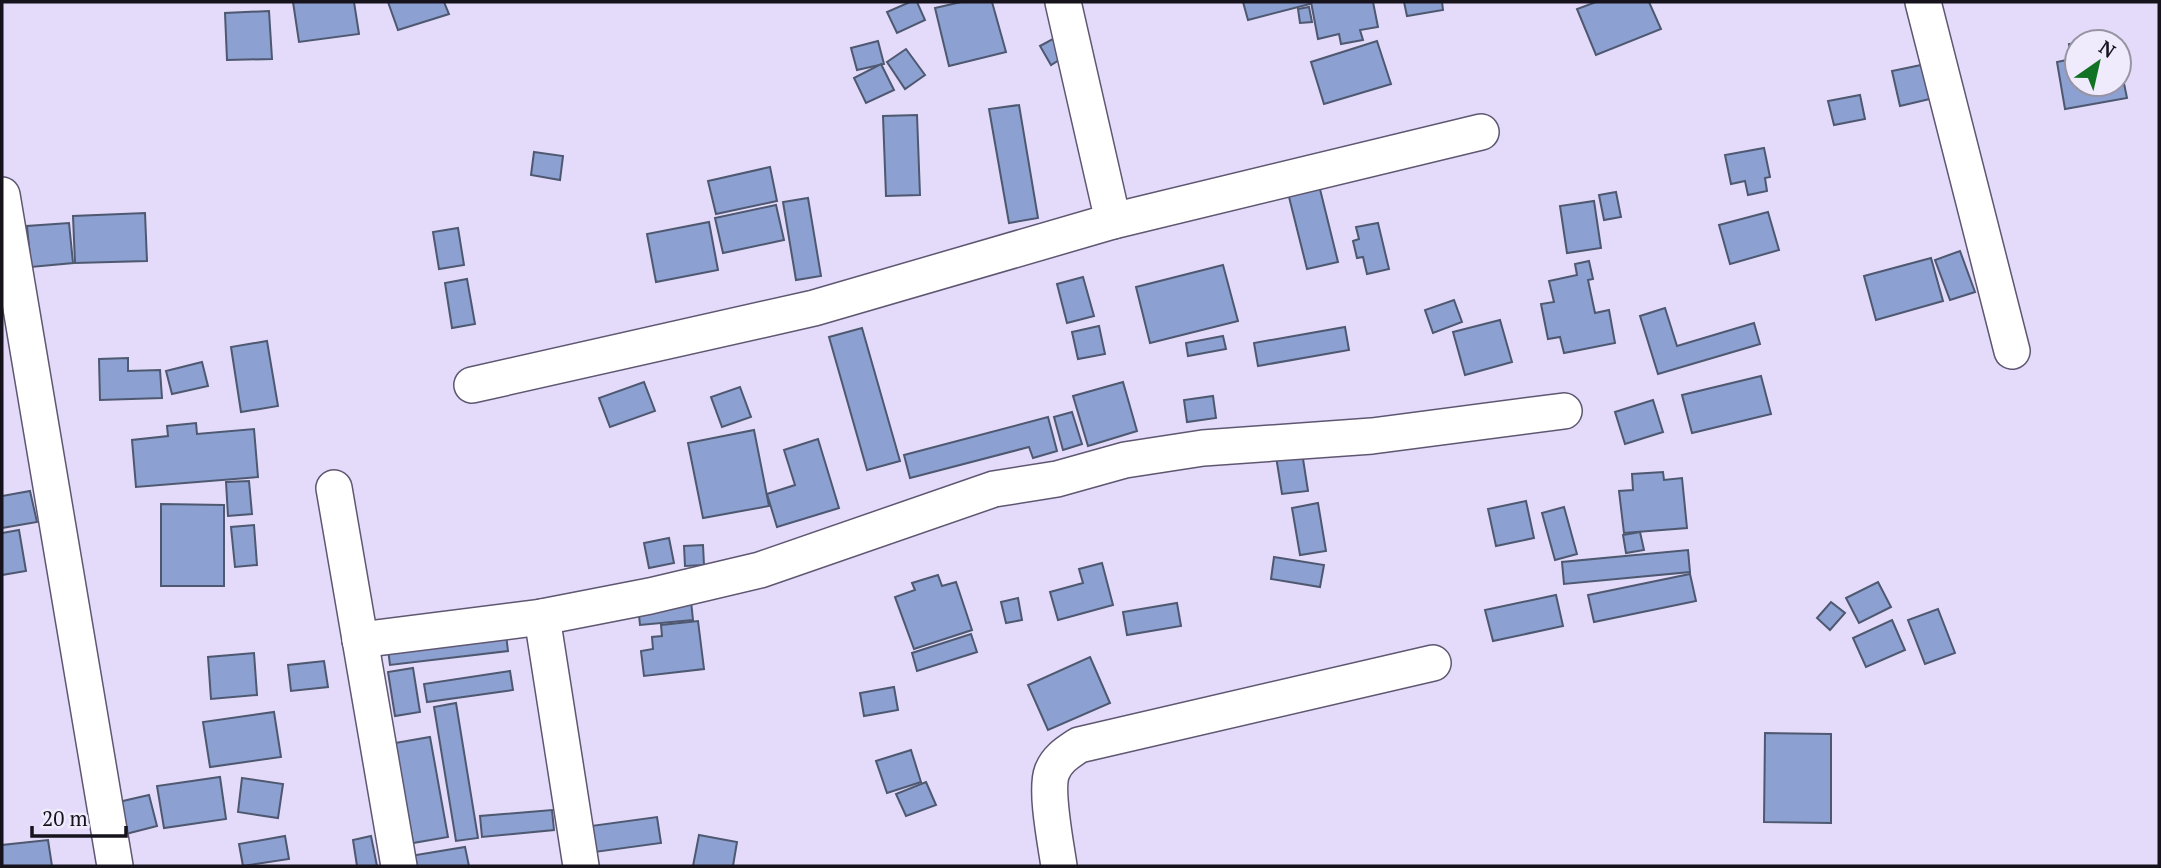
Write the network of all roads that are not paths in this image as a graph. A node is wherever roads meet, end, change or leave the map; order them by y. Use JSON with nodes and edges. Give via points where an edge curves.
{"nodes":[{"id":1,"x":1063,"y":2,"type":"edge"},
{"id":2,"x":1923,"y":2,"type":"edge"},
{"id":3,"x":1481,"y":132,"type":"dead end"},
{"id":4,"x":2,"y":195,"type":"edge"},
{"id":5,"x":1113,"y":221,"type":"junction"},
{"id":6,"x":2012,"y":351,"type":"dead end"},
{"id":7,"x":472,"y":384,"type":"dead end"},
{"id":8,"x":1564,"y":411,"type":"dead end"},
{"id":9,"x":334,"y":488,"type":"dead end"},
{"id":10,"x":542,"y":617,"type":"junction"},
{"id":11,"x":360,"y":640,"type":"junction"},
{"id":12,"x":1433,"y":663,"type":"dead end"},
{"id":13,"x":115,"y":866,"type":"edge"},
{"id":14,"x":399,"y":866,"type":"edge"},
{"id":15,"x":581,"y":866,"type":"edge"},
{"id":16,"x":1059,"y":866,"type":"edge"}],
"edges":[{"from":1,"to":5,"type":"street"},
{"from":2,"to":6,"type":"street"},
{"from":3,"to":5,"type":"street"},
{"from":4,"to":13,"type":"street"},
{"from":5,"to":7,"type":"street","via":[[814,308]]},
{"from":8,"to":10,"type":"street","via":[[1372,436],[1203,448],[1125,460],[1057,479],[994,489],[760,570]]},
{"from":9,"to":11,"type":"street"},
{"from":10,"to":11,"type":"street"},
{"from":10,"to":15,"type":"street"},
{"from":11,"to":14,"type":"street"},
{"from":12,"to":16,"type":"street","via":[[1079,745],[1062,756],[1051,774]]}]}
